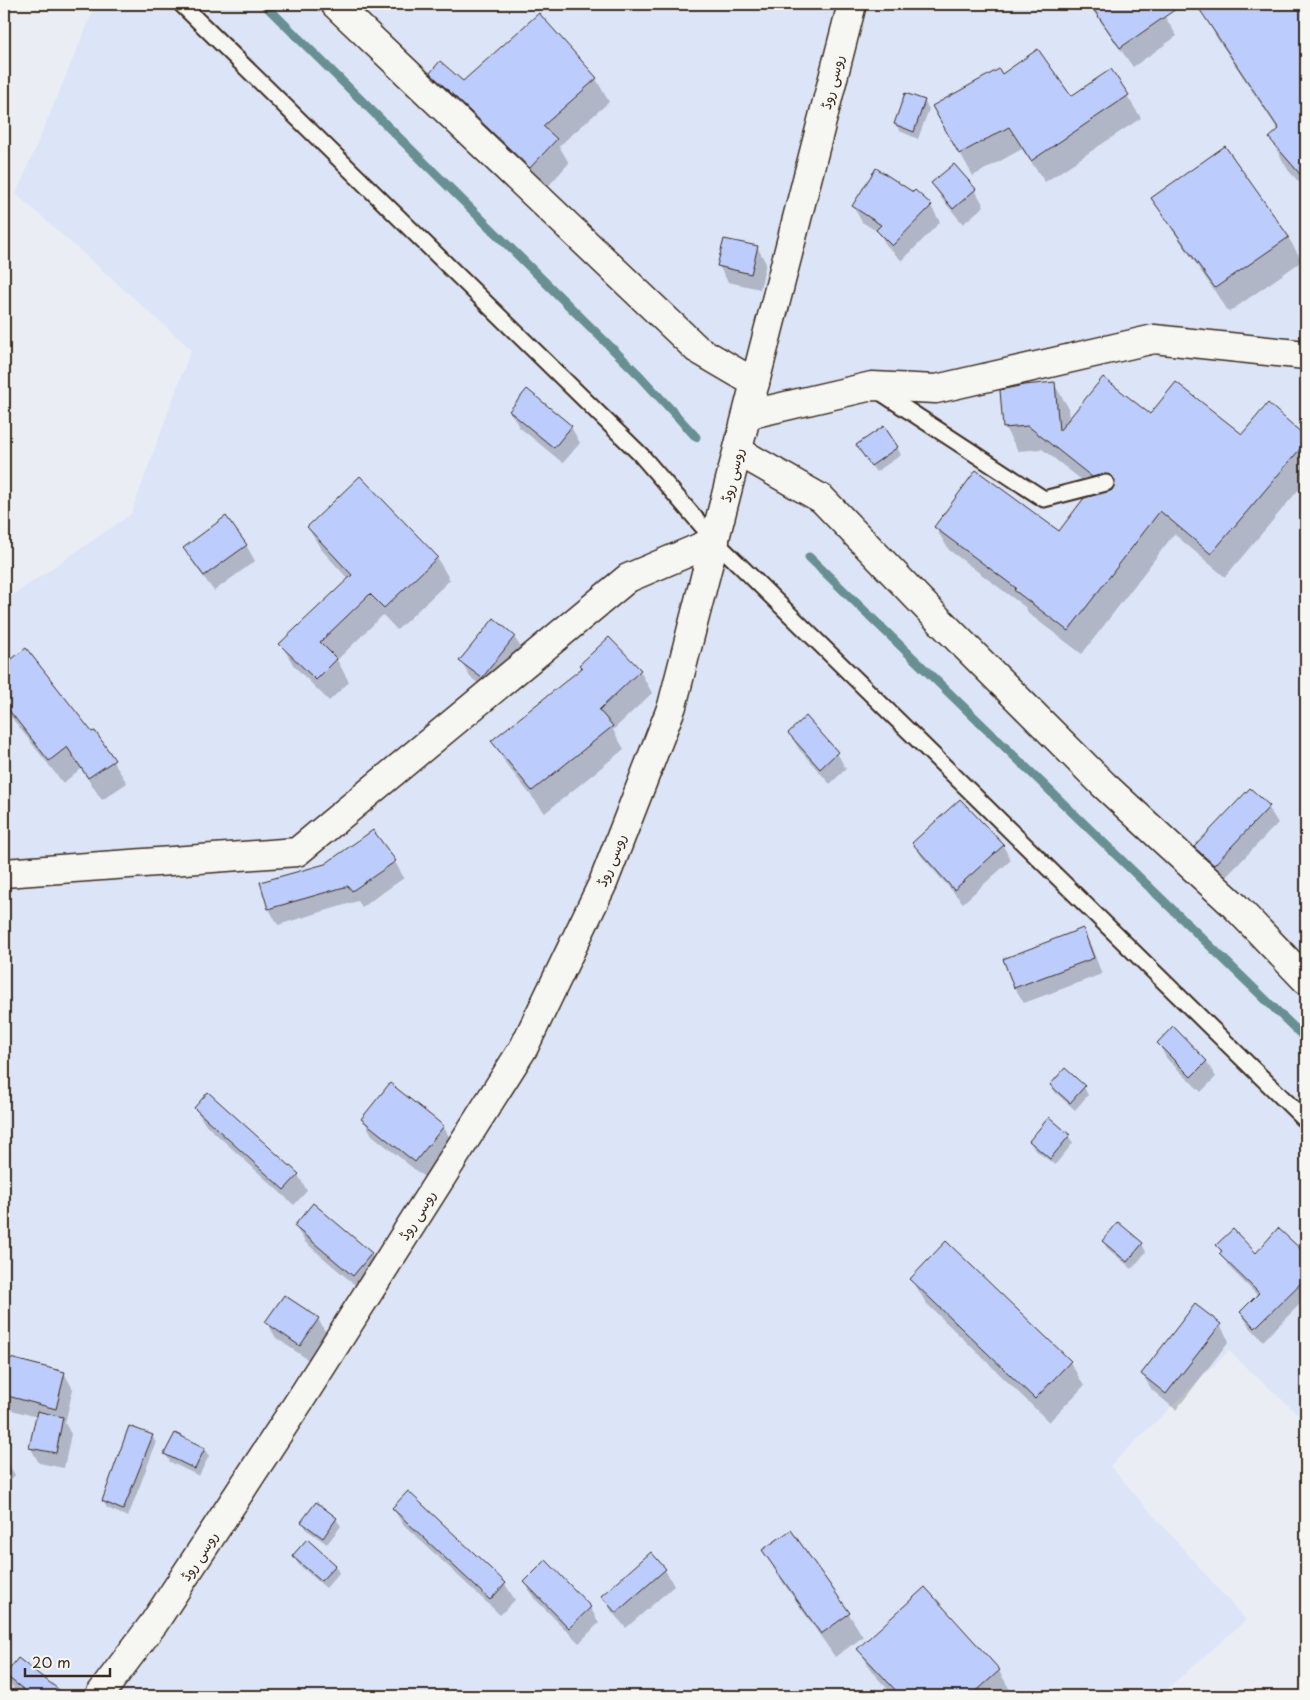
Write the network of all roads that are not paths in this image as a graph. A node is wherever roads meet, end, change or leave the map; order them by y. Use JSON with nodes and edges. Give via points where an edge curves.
{"nodes":[{"id":1,"x":182,"y":4,"type":"edge"},
{"id":2,"x":335,"y":4,"type":"edge"},
{"id":3,"x":852,"y":4,"type":"edge"},
{"id":4,"x":1306,"y":355,"type":"edge"},
{"id":5,"x":756,"y":383,"type":"junction"},
{"id":6,"x":872,"y":386,"type":"junction"},
{"id":7,"x":747,"y":415,"type":"junction"},
{"id":8,"x":738,"y":451,"type":"junction"},
{"id":9,"x":1106,"y":483,"type":"dead end"},
{"id":10,"x":715,"y":541,"type":"junction"},
{"id":11,"x":4,"y":873,"type":"edge"},
{"id":12,"x":1306,"y":980,"type":"edge"},
{"id":13,"x":1306,"y":1121,"type":"edge"},
{"id":14,"x":154,"y":1623,"type":"junction"},
{"id":15,"x":99,"y":1696,"type":"edge"},
{"id":16,"x":116,"y":1696,"type":"edge"}],
"edges":[{"from":1,"to":10,"type":"lane","via":[[641,455]]},
{"from":2,"to":5,"type":"street","via":[[698,349]]},
{"from":3,"to":5,"type":"street","name":"روسی روڈ"},
{"from":4,"to":6,"type":"street","via":[[1154,339],[936,389]]},
{"from":5,"to":7,"type":"street","name":"روسی روڈ"},
{"from":6,"to":7,"type":"street"},
{"from":6,"to":9,"type":"lane","via":[[1044,499]]},
{"from":7,"to":8,"type":"street","name":"روسی روڈ"},
{"from":8,"to":10,"type":"street","name":"روسی روڈ"},
{"from":8,"to":12,"type":"street","via":[[822,499],[1104,785],[1235,906]]},
{"from":10,"to":11,"type":"street","via":[[628,578],[297,852]]},
{"from":10,"to":13,"type":"lane"},
{"from":10,"to":14,"type":"street","name":"روسی روڈ","via":[[672,706],[603,883],[524,1046],[304,1394]]},
{"from":14,"to":15,"type":"street","name":"روسی روڈ"},
{"from":14,"to":16,"type":"street","name":"روسی روڈ"}]}
